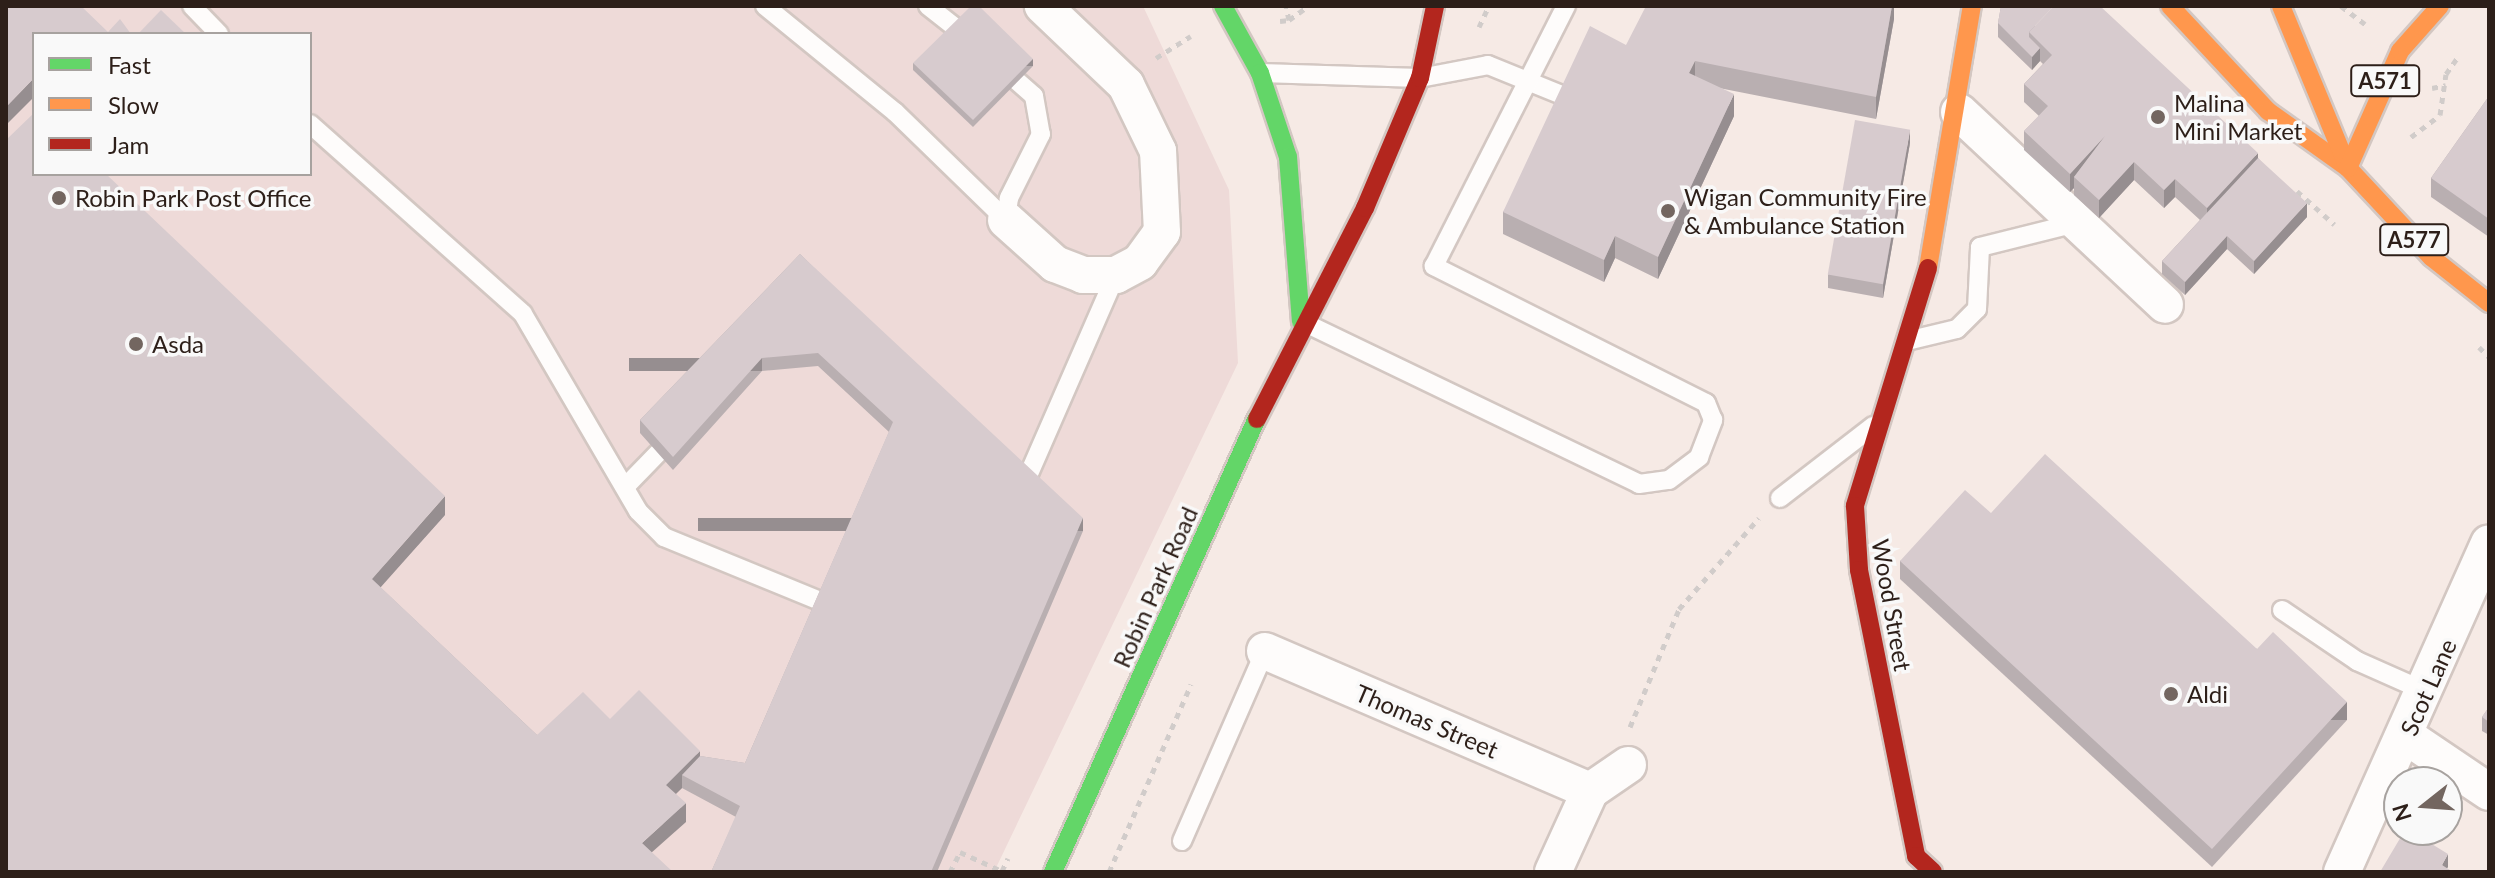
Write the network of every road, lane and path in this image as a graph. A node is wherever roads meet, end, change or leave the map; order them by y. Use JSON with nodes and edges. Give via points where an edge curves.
{"nodes":[{"id":1,"x":192,"y":6,"type":"edge"},
{"id":2,"x":765,"y":6,"type":"edge"},
{"id":3,"x":928,"y":6,"type":"edge"},
{"id":4,"x":1043,"y":6,"type":"edge"},
{"id":5,"x":1223,"y":6,"type":"edge"},
{"id":6,"x":1308,"y":6,"type":"edge"},
{"id":7,"x":1435,"y":6,"type":"edge"},
{"id":8,"x":1566,"y":6,"type":"edge"},
{"id":9,"x":1972,"y":6,"type":"edge"},
{"id":10,"x":2170,"y":6,"type":"edge"},
{"id":11,"x":2281,"y":6,"type":"edge"},
{"id":12,"x":2341,"y":6,"type":"edge"},
{"id":13,"x":2440,"y":6,"type":"edge"},
{"id":14,"x":1289,"y":20,"type":"dead end"},
{"id":15,"x":2373,"y":30,"type":"dead end"},
{"id":16,"x":217,"y":32,"type":"edge"},
{"id":17,"x":1260,"y":73,"type":"junction"},
{"id":18,"x":1420,"y":78,"type":"junction"},
{"id":19,"x":1527,"y":81,"type":"junction"},
{"id":20,"x":1567,"y":97,"type":"edge"},
{"id":21,"x":1959,"y":112,"type":"junction"},
{"id":22,"x":312,"y":126,"type":"edge"},
{"id":23,"x":2348,"y":168,"type":"junction"},
{"id":24,"x":1006,"y":220,"type":"junction"},
{"id":25,"x":2076,"y":223,"type":"junction"},
{"id":26,"x":1116,"y":275,"type":"junction"},
{"id":27,"x":2489,"y":303,"type":"edge"},
{"id":28,"x":2165,"y":305,"type":"dead end"},
{"id":29,"x":1301,"y":321,"type":"junction"},
{"id":30,"x":1908,"y":340,"type":"junction"},
{"id":31,"x":1878,"y":422,"type":"junction"},
{"id":32,"x":658,"y":453,"type":"edge"},
{"id":33,"x":626,"y":486,"type":"junction"},
{"id":34,"x":1780,"y":498,"type":"joint"},
{"id":35,"x":1010,"y":518,"type":"edge"},
{"id":36,"x":2489,"y":543,"type":"edge"},
{"id":37,"x":2282,"y":610,"type":"dead end"},
{"id":38,"x":852,"y":621,"type":"edge"},
{"id":39,"x":1265,"y":651,"type":"joint"},
{"id":40,"x":2427,"y":692,"type":"junction"},
{"id":41,"x":2406,"y":736,"type":"junction"},
{"id":42,"x":1628,"y":765,"type":"joint"},
{"id":43,"x":1590,"y":791,"type":"junction"},
{"id":44,"x":2489,"y":792,"type":"edge"},
{"id":45,"x":1182,"y":841,"type":"dead end"},
{"id":46,"x":1002,"y":871,"type":"edge"},
{"id":47,"x":950,"y":872,"type":"edge"},
{"id":48,"x":1053,"y":872,"type":"edge"},
{"id":49,"x":1553,"y":872,"type":"edge"},
{"id":50,"x":1933,"y":872,"type":"edge"},
{"id":51,"x":2342,"y":872,"type":"edge"}],
"edges":[{"from":1,"to":16,"type":"lane"},
{"from":2,"to":24,"type":"lane","via":[[895,112]]},
{"from":3,"to":24,"type":"lane","via":[[1034,96],[1041,134],[1009,198]]},
{"from":4,"to":26,"type":"street","via":[[1126,85],[1158,151],[1162,232],[1140,262]]},
{"from":5,"to":17,"type":"main road","name":"Robin Park Road"},
{"from":6,"to":14,"type":"path"},
{"from":7,"to":18,"type":"main road","name":"Robin Park Road"},
{"from":8,"to":19,"type":"lane"},
{"from":9,"to":21,"type":"main road","name":"Wood Street"},
{"from":10,"to":23,"type":"main road","number":"A577","via":[[2268,111]]},
{"from":11,"to":23,"type":"main road","number":"A577"},
{"from":12,"to":15,"type":"path"},
{"from":13,"to":23,"type":"main road","number":"A571","via":[[2400,51]]},
{"from":17,"to":18,"type":"lane"},
{"from":17,"to":29,"type":"main road","name":"Robin Park Road","via":[[1288,157]]},
{"from":18,"to":19,"type":"lane","via":[[1488,65]]},
{"from":18,"to":29,"type":"main road","name":"Robin Park Road","via":[[1365,208]]},
{"from":19,"to":20,"type":"lane"},
{"from":19,"to":29,"type":"lane","via":[[1434,266],[1706,403],[1713,420],[1699,457],[1669,480],[1639,484]]},
{"from":21,"to":25,"type":"street"},
{"from":21,"to":30,"type":"main road","name":"Wood Street","via":[[1923,300]]},
{"from":22,"to":33,"type":"lane","via":[[523,314]]},
{"from":23,"to":27,"type":"main road","number":"A577","via":[[2431,257]]},
{"from":24,"to":26,"type":"street","via":[[1055,264],[1083,275]]},
{"from":25,"to":28,"type":"street"},
{"from":25,"to":30,"type":"lane","via":[[1980,247],[1977,309],[1957,329]]},
{"from":26,"to":35,"type":"lane"},
{"from":29,"to":48,"type":"main road","name":"Robin Park Road"},
{"from":30,"to":31,"type":"main road","name":"Wood Street"},
{"from":31,"to":34,"type":"lane"},
{"from":31,"to":50,"type":"main road","name":"Wood Street","via":[[1855,506],[1854,540],[1916,856]]},
{"from":32,"to":33,"type":"lane"},
{"from":33,"to":38,"type":"lane","via":[[664,537]]},
{"from":34,"to":42,"type":"path","via":[[1679,609],[1630,716]]},
{"from":36,"to":40,"type":"street","name":"Scot Lane"},
{"from":37,"to":40,"type":"lane","via":[[2357,661]]},
{"from":39,"to":43,"type":"street","name":"Thomas Street"},
{"from":39,"to":45,"type":"lane"},
{"from":40,"to":41,"type":"street","name":"Scot Lane"},
{"from":41,"to":44,"type":"street"},
{"from":41,"to":51,"type":"street","name":"Scot Lane"},
{"from":42,"to":43,"type":"street"},
{"from":43,"to":49,"type":"street"},
{"from":46,"to":47,"type":"path","via":[[960,852]]}]}
